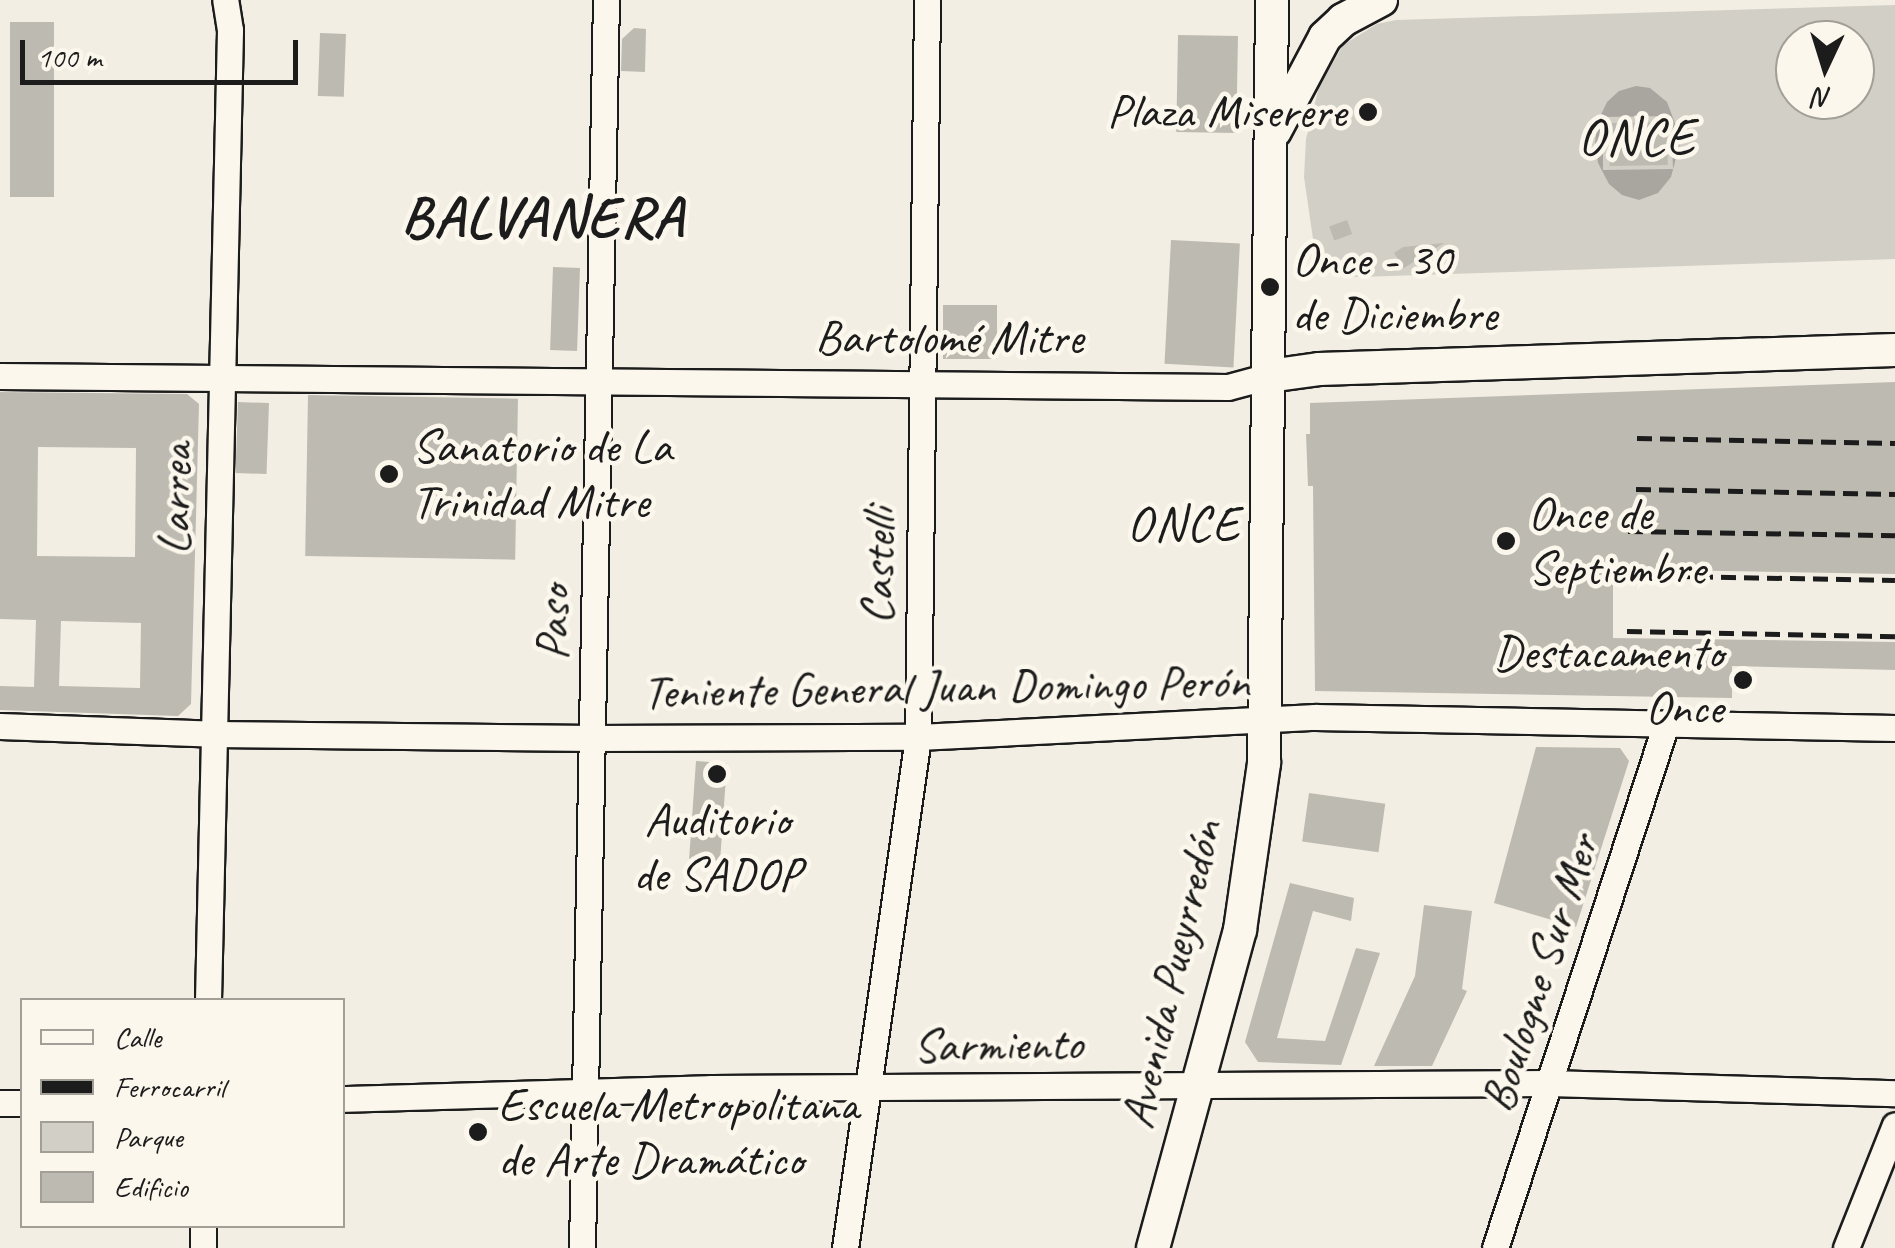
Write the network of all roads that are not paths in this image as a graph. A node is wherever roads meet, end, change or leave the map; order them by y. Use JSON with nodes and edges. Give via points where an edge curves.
{"nodes":[{"id":1,"x":225,"y":0,"type":"edge"},
{"id":2,"x":606,"y":0,"type":"edge"},
{"id":3,"x":928,"y":0,"type":"edge"},
{"id":4,"x":1272,"y":0,"type":"edge"},
{"id":5,"x":1381,"y":0,"type":"edge"},
{"id":6,"x":1269,"y":144,"type":"junction"},
{"id":7,"x":1895,"y":350,"type":"edge"},
{"id":8,"x":0,"y":376,"type":"edge"},
{"id":9,"x":1268,"y":376,"type":"junction"},
{"id":10,"x":220,"y":380,"type":"junction"},
{"id":11,"x":599,"y":382,"type":"junction"},
{"id":12,"x":923,"y":386,"type":"junction"},
{"id":13,"x":1265,"y":722,"type":"junction"},
{"id":14,"x":1666,"y":724,"type":"junction"},
{"id":15,"x":0,"y":726,"type":"edge"},
{"id":16,"x":1895,"y":728,"type":"edge"},
{"id":17,"x":214,"y":734,"type":"junction"},
{"id":18,"x":918,"y":736,"type":"junction"},
{"id":19,"x":594,"y":738,"type":"junction"},
{"id":20,"x":208,"y":998,"type":"edge"},
{"id":21,"x":1549,"y":1083,"type":"junction"},
{"id":22,"x":1195,"y":1086,"type":"junction"},
{"id":23,"x":870,"y":1090,"type":"junction"},
{"id":24,"x":585,"y":1091,"type":"junction"},
{"id":25,"x":1895,"y":1094,"type":"edge"},
{"id":26,"x":345,"y":1099,"type":"edge"},
{"id":27,"x":1895,"y":1125,"type":"edge"},
{"id":28,"x":582,"y":1248,"type":"edge"},
{"id":29,"x":846,"y":1248,"type":"edge"},
{"id":30,"x":1153,"y":1248,"type":"edge"},
{"id":31,"x":1495,"y":1248,"type":"edge"},
{"id":32,"x":1846,"y":1248,"type":"edge"}],
"edges":[{"from":1,"to":10,"type":"street","name":"Larrea","via":[[230,30]]},
{"from":2,"to":11,"type":"street","name":"Paso"},
{"from":3,"to":12,"type":"street","name":"Castelli"},
{"from":4,"to":6,"type":"main road","name":"Avenida Pueyrredón"},
{"from":5,"to":6,"type":"main road","via":[[1325,37]]},
{"from":6,"to":9,"type":"main road","name":"Avenida Pueyrredón"},
{"from":7,"to":9,"type":"main road","name":"Bartolomé Mitre"},
{"from":8,"to":10,"type":"street","name":"Bartolomé Mitre"},
{"from":9,"to":12,"type":"street","name":"Bartolomé Mitre","via":[[1228,387]]},
{"from":9,"to":13,"type":"main road","name":"Avenida Pueyrredón"},
{"from":10,"to":11,"type":"street","name":"Bartolomé Mitre"},
{"from":10,"to":17,"type":"street","name":"Larrea"},
{"from":11,"to":12,"type":"street","name":"Bartolomé Mitre"},
{"from":11,"to":19,"type":"street","name":"Paso"},
{"from":12,"to":18,"type":"street","name":"Castelli"},
{"from":13,"to":14,"type":"street","name":"Teniente General Juan Domingo Perón","via":[[1315,717]]},
{"from":13,"to":18,"type":"street","name":"Teniente General Juan Domingo Perón"},
{"from":13,"to":22,"type":"main road","name":"Avenida Pueyrredón","via":[[1243,916]]},
{"from":14,"to":16,"type":"street","name":"Teniente General Juan Domingo Perón"},
{"from":14,"to":21,"type":"street","name":"Boulogne Sur Mer"},
{"from":15,"to":17,"type":"street","name":"Teniente General Juan Domingo Perón"},
{"from":17,"to":19,"type":"street","name":"Teniente General Juan Domingo Perón"},
{"from":17,"to":20,"type":"street","name":"Larrea"},
{"from":18,"to":19,"type":"street","name":"Teniente General Juan Domingo Perón"},
{"from":18,"to":23,"type":"street","name":"Castelli"},
{"from":19,"to":24,"type":"street","name":"Paso"},
{"from":21,"to":22,"type":"street","name":"Sarmiento"},
{"from":21,"to":25,"type":"street","name":"Sarmiento"},
{"from":21,"to":31,"type":"street","name":"Boulogne Sur Mer"},
{"from":22,"to":23,"type":"street","name":"Sarmiento"},
{"from":22,"to":30,"type":"main road","name":"Avenida Pueyrredón"},
{"from":23,"to":24,"type":"street","name":"Sarmiento"},
{"from":23,"to":29,"type":"street","name":"Castelli"},
{"from":24,"to":26,"type":"street","name":"Sarmiento"},
{"from":24,"to":28,"type":"street","name":"Paso"},
{"from":27,"to":32,"type":"street"}]}
